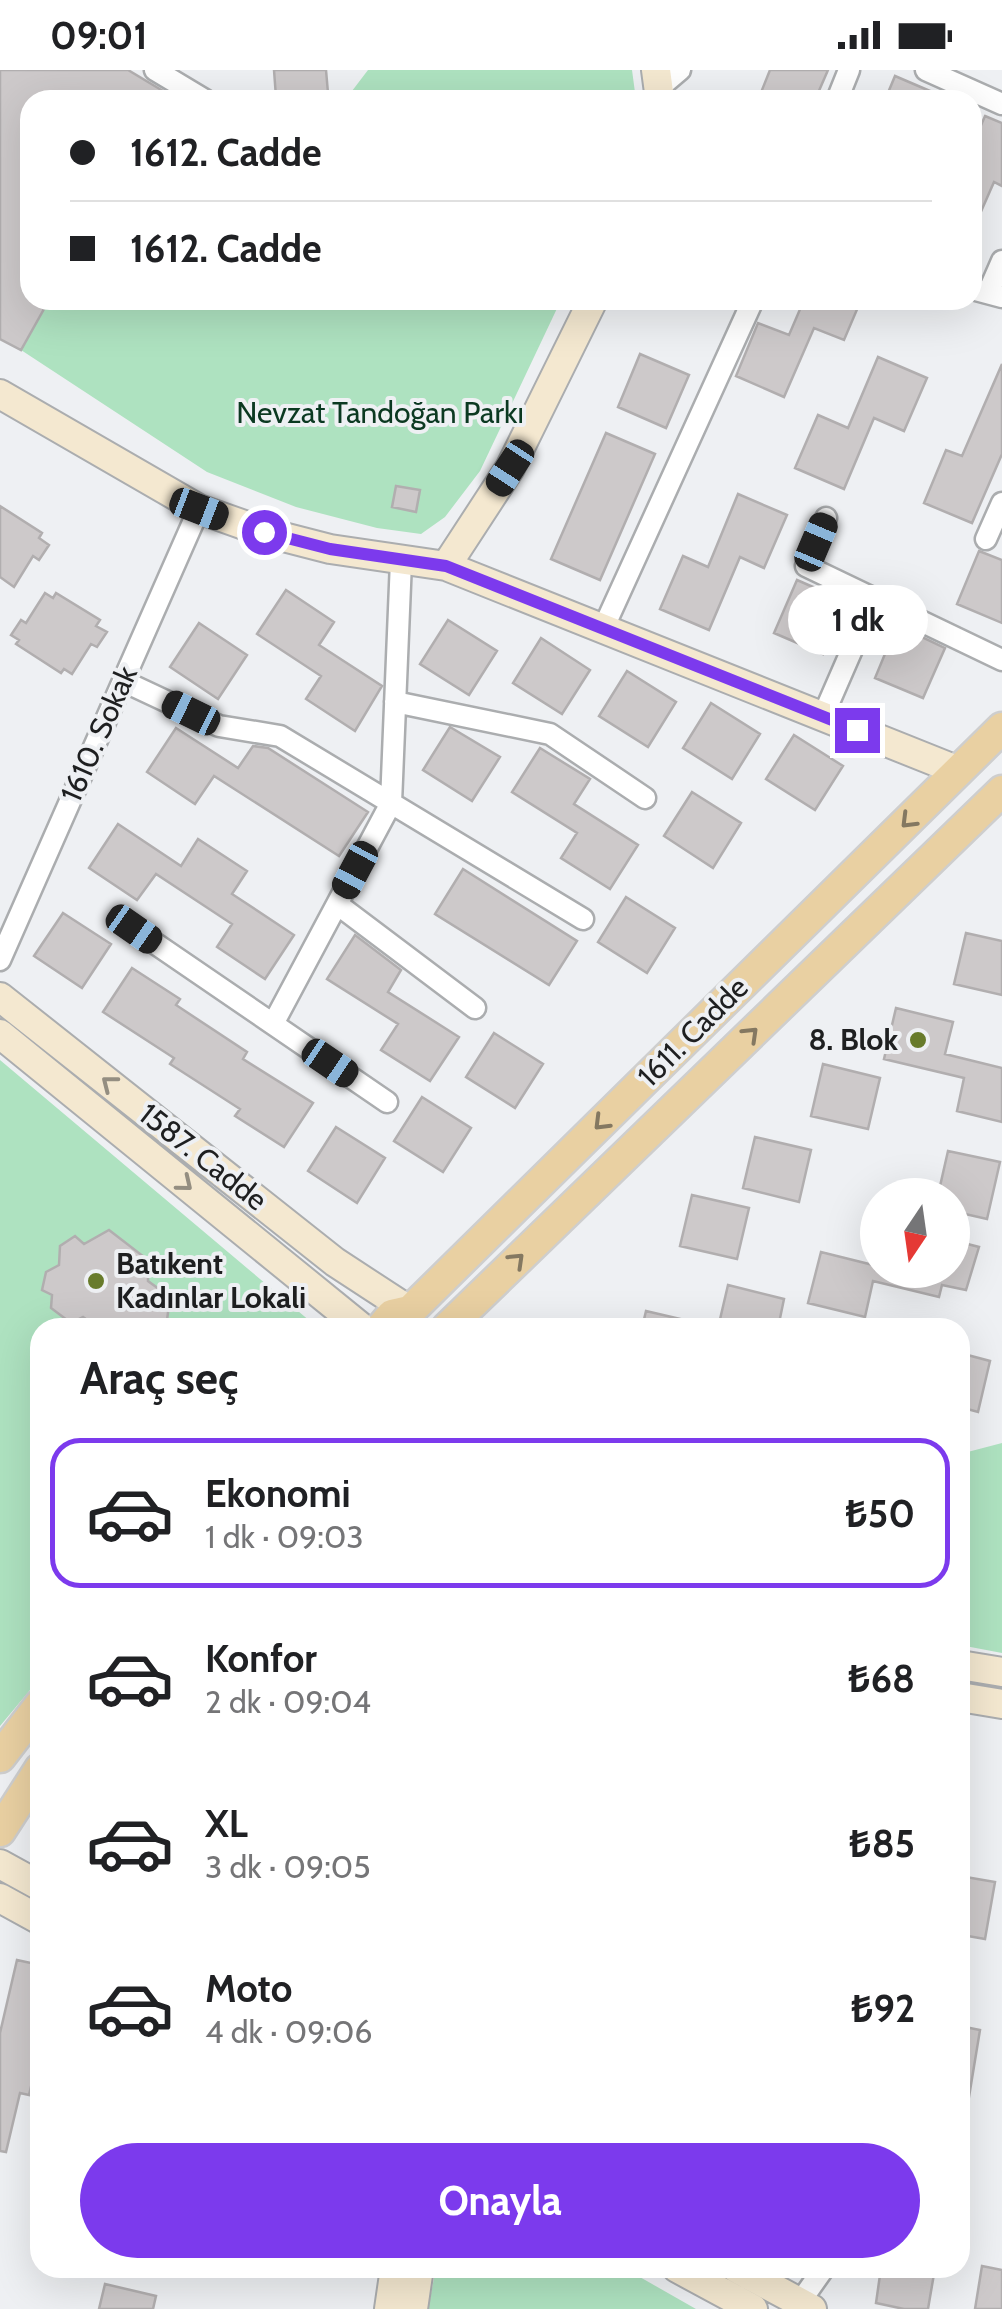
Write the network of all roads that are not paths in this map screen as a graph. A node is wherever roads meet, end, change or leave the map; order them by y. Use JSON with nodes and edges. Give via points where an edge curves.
{"nodes":[{"id":1,"x":156,"y":70,"type":"edge"},
{"id":2,"x":938,"y":72,"type":"edge"},
{"id":3,"x":189,"y":90,"type":"edge"},
{"id":4,"x":974,"y":90,"type":"edge"},
{"id":5,"x":1002,"y":261,"type":"edge"},
{"id":6,"x":988,"y":293,"type":"edge"},
{"id":7,"x":588,"y":310,"type":"edge"},
{"id":8,"x":748,"y":310,"type":"edge"},
{"id":9,"x":0,"y":394,"type":"edge"},
{"id":10,"x":1002,"y":503,"type":"edge"},
{"id":11,"x":199,"y":509,"type":"junction"},
{"id":12,"x":826,"y":518,"type":"dead end"},
{"id":13,"x":986,"y":539,"type":"dead end"},
{"id":14,"x":402,"y":561,"type":"junction"},
{"id":15,"x":446,"y":566,"type":"junction"},
{"id":16,"x":874,"y":599,"type":"junction"},
{"id":17,"x":603,"y":628,"type":"junction"},
{"id":18,"x":1002,"y":660,"type":"edge"},
{"id":19,"x":123,"y":680,"type":"junction"},
{"id":20,"x":395,"y":702,"type":"junction"},
{"id":21,"x":823,"y":716,"type":"junction"},
{"id":22,"x":1002,"y":728,"type":"edge"},
{"id":23,"x":959,"y":771,"type":"junction"},
{"id":24,"x":645,"y":798,"type":"dead end"},
{"id":25,"x":998,"y":801,"type":"edge"},
{"id":26,"x":391,"y":803,"type":"junction"},
{"id":27,"x":337,"y":904,"type":"junction"},
{"id":28,"x":583,"y":919,"type":"dead end"},
{"id":29,"x":134,"y":929,"type":"dead end"},
{"id":30,"x":0,"y":960,"type":"edge"},
{"id":31,"x":0,"y":997,"type":"edge"},
{"id":32,"x":475,"y":1008,"type":"dead end"},
{"id":33,"x":274,"y":1024,"type":"junction"},
{"id":34,"x":0,"y":1034,"type":"edge"},
{"id":35,"x":387,"y":1102,"type":"dead end"},
{"id":36,"x":350,"y":1318,"type":"edge"},
{"id":37,"x":419,"y":1318,"type":"edge"},
{"id":38,"x":421,"y":1318,"type":"edge"},
{"id":39,"x":457,"y":1318,"type":"edge"},
{"id":40,"x":970,"y":1667,"type":"edge"},
{"id":41,"x":1002,"y":1672,"type":"edge"},
{"id":42,"x":970,"y":1698,"type":"edge"},
{"id":43,"x":1002,"y":1704,"type":"edge"},
{"id":44,"x":30,"y":1717,"type":"edge"},
{"id":45,"x":0,"y":1757,"type":"edge"},
{"id":46,"x":30,"y":1785,"type":"edge"},
{"id":47,"x":0,"y":1831,"type":"edge"},
{"id":48,"x":0,"y":1864,"type":"edge"},
{"id":49,"x":30,"y":1880,"type":"edge"},
{"id":50,"x":0,"y":1898,"type":"edge"},
{"id":51,"x":30,"y":1914,"type":"edge"},
{"id":52,"x":394,"y":2278,"type":"edge"},
{"id":53,"x":418,"y":2278,"type":"edge"},
{"id":54,"x":696,"y":2278,"type":"edge"},
{"id":55,"x":754,"y":2278,"type":"edge"},
{"id":56,"x":819,"y":2278,"type":"edge"},
{"id":57,"x":806,"y":2306,"type":"edge"},
{"id":58,"x":389,"y":2309,"type":"edge"},
{"id":59,"x":413,"y":2309,"type":"edge"},
{"id":60,"x":753,"y":2309,"type":"edge"}],
"edges":[{"from":1,"to":3,"type":"street"},
{"from":2,"to":4,"type":"street"},
{"from":5,"to":6,"type":"street"},
{"from":7,"to":15,"type":"street","via":[[510,468]]},
{"from":8,"to":17,"type":"street"},
{"from":9,"to":11,"type":"street"},
{"from":10,"to":13,"type":"street"},
{"from":11,"to":14,"type":"street","via":[[296,542]]},
{"from":11,"to":19,"type":"street","name":"1610. Sokak"},
{"from":12,"to":16,"type":"street","via":[[806,566]]},
{"from":14,"to":15,"type":"street"},
{"from":14,"to":20,"type":"street"},
{"from":15,"to":17,"type":"street"},
{"from":16,"to":18,"type":"street"},
{"from":16,"to":21,"type":"street"},
{"from":17,"to":21,"type":"street"},
{"from":19,"to":26,"type":"street","via":[[218,726],[280,736]]},
{"from":19,"to":30,"type":"street","name":"1610. Sokak"},
{"from":20,"to":24,"type":"street","via":[[550,734]]},
{"from":20,"to":26,"type":"street"},
{"from":21,"to":23,"type":"street"},
{"from":22,"to":23,"type":"main road","name":"1611. Cadde"},
{"from":23,"to":38,"type":"main road","name":"1611. Cadde","one_way":true},
{"from":39,"to":25,"type":"main road","name":"1611. Cadde","one_way":true},
{"from":26,"to":27,"type":"street"},
{"from":26,"to":28,"type":"street"},
{"from":27,"to":32,"type":"street"},
{"from":27,"to":33,"type":"street"},
{"from":29,"to":33,"type":"street"},
{"from":37,"to":31,"type":"street","name":"1587. Cadde","one_way":true,"via":[[335,1262]]},
{"from":33,"to":35,"type":"street"},
{"from":34,"to":36,"type":"street","name":"1587. Cadde","one_way":true},
{"from":40,"to":41,"type":"street"},
{"from":42,"to":43,"type":"street"},
{"from":44,"to":45,"type":"main road"},
{"from":46,"to":47,"type":"main road"},
{"from":48,"to":49,"type":"street"},
{"from":50,"to":51,"type":"street"},
{"from":52,"to":58,"type":"street"},
{"from":53,"to":59,"type":"street"},
{"from":54,"to":60,"type":"street"},
{"from":55,"to":57,"type":"street"},
{"from":56,"to":57,"type":"street"}]}
